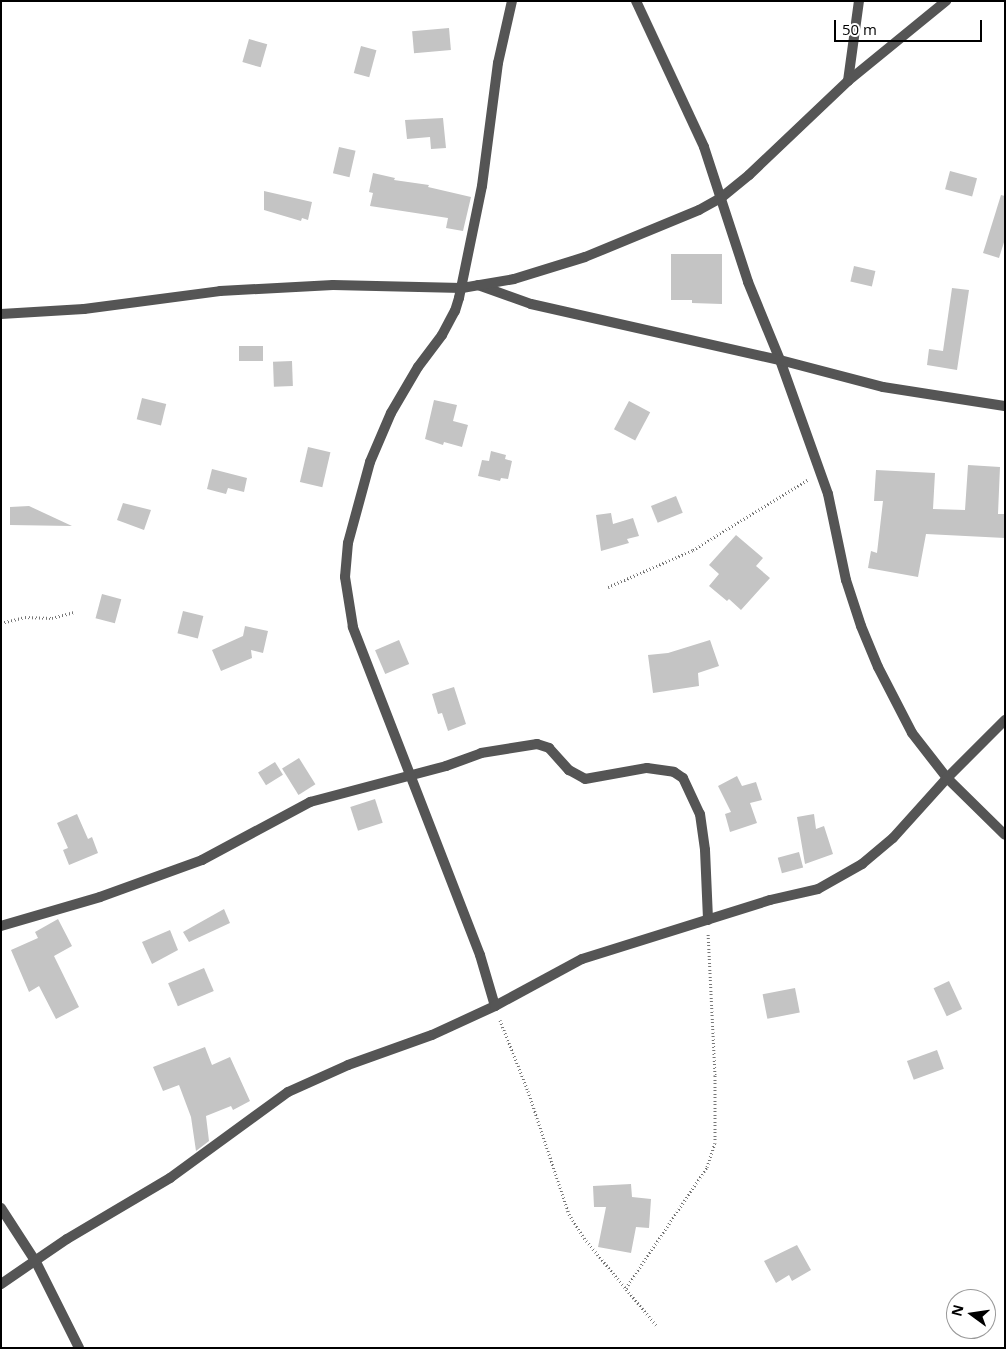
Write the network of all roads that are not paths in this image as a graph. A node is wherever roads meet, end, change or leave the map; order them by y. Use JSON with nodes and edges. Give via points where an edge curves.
{"nodes":[{"id":1,"x":512,"y":1,"type":"edge"},
{"id":2,"x":636,"y":1,"type":"edge"},
{"id":3,"x":859,"y":1,"type":"edge"},
{"id":4,"x":946,"y":1,"type":"edge"},
{"id":5,"x":848,"y":82,"type":"junction"},
{"id":6,"x":722,"y":197,"type":"junction"},
{"id":7,"x":478,"y":285,"type":"junction"},
{"id":8,"x":462,"y":288,"type":"junction"},
{"id":9,"x":1,"y":314,"type":"edge"},
{"id":10,"x":780,"y":360,"type":"junction"},
{"id":11,"x":1005,"y":406,"type":"edge"},
{"id":12,"x":1005,"y":720,"type":"edge"},
{"id":13,"x":411,"y":774,"type":"junction"},
{"id":14,"x":947,"y":778,"type":"junction"},
{"id":15,"x":1005,"y":835,"type":"edge"},
{"id":16,"x":708,"y":920,"type":"junction"},
{"id":17,"x":1,"y":926,"type":"edge"},
{"id":18,"x":495,"y":1006,"type":"junction"},
{"id":19,"x":1,"y":1208,"type":"edge"},
{"id":20,"x":36,"y":1262,"type":"junction"},
{"id":21,"x":1,"y":1284,"type":"edge"},
{"id":22,"x":79,"y":1348,"type":"edge"}],
"edges":[{"from":1,"to":8,"type":"street","via":[[498,64],[482,186]]},
{"from":2,"to":6,"type":"street","via":[[704,146]]},
{"from":3,"to":5,"type":"street"},
{"from":4,"to":5,"type":"street"},
{"from":5,"to":6,"type":"street"},
{"from":6,"to":7,"type":"street","via":[[585,257]]},
{"from":6,"to":10,"type":"street","via":[[748,282]]},
{"from":7,"to":8,"type":"street"},
{"from":7,"to":10,"type":"street","via":[[531,304]]},
{"from":8,"to":9,"type":"street","via":[[333,285],[220,291],[84,309]]},
{"from":8,"to":13,"type":"street","via":[[455,311],[391,413],[370,462],[348,544],[345,577],[352,628]]},
{"from":10,"to":11,"type":"street","via":[[883,387]]},
{"from":10,"to":14,"type":"street","via":[[828,494],[846,580],[861,626],[912,733]]},
{"from":12,"to":14,"type":"street"},
{"from":13,"to":16,"type":"street","via":[[481,753],[537,744],[549,748],[569,770],[585,779],[647,768],[674,772],[683,778],[700,814]]},
{"from":13,"to":17,"type":"street","via":[[310,802],[202,860],[100,897]]},
{"from":13,"to":18,"type":"street","via":[[480,955]]},
{"from":14,"to":15,"type":"street"},
{"from":14,"to":16,"type":"street","via":[[893,838],[862,864],[818,889]]},
{"from":16,"to":18,"type":"street","via":[[582,959]]},
{"from":18,"to":20,"type":"street","via":[[432,1035],[288,1092],[170,1178],[67,1239]]},
{"from":19,"to":20,"type":"street"},
{"from":20,"to":21,"type":"street"},
{"from":20,"to":22,"type":"street"}]}
